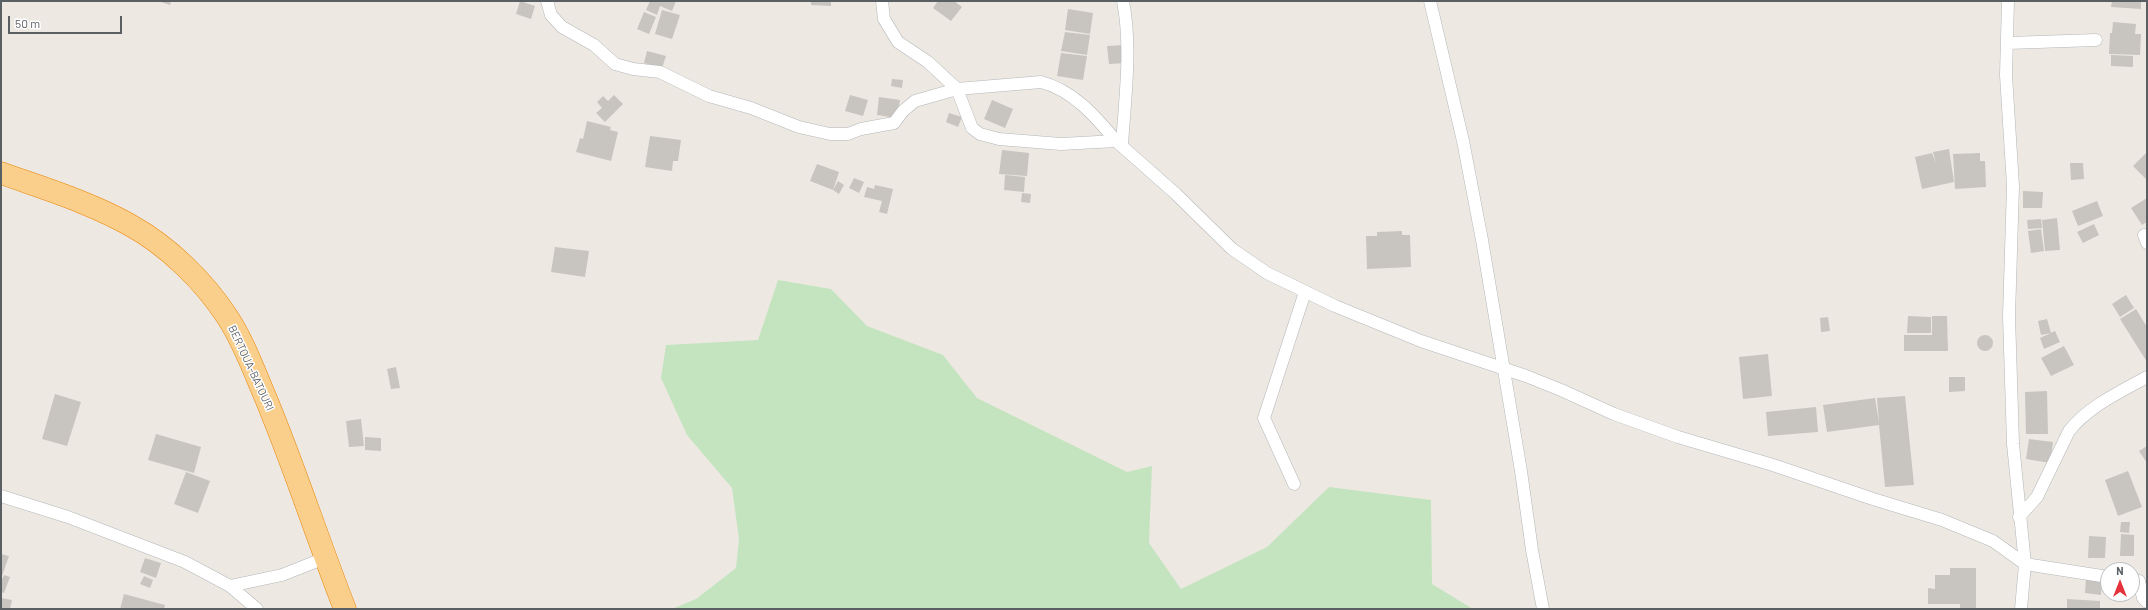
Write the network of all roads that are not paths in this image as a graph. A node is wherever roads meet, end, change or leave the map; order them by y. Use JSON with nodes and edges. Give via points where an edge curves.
{"nodes":[{"id":1,"x":547,"y":1,"type":"edge"},
{"id":2,"x":882,"y":1,"type":"edge"},
{"id":3,"x":1123,"y":1,"type":"edge"},
{"id":4,"x":1430,"y":1,"type":"edge"},
{"id":5,"x":2008,"y":1,"type":"edge"},
{"id":6,"x":2096,"y":40,"type":"dead end"},
{"id":7,"x":2008,"y":43,"type":"junction"},
{"id":8,"x":957,"y":89,"type":"junction"},
{"id":9,"x":1119,"y":143,"type":"junction"},
{"id":10,"x":1,"y":173,"type":"edge"},
{"id":11,"x":1304,"y":292,"type":"junction"},
{"id":12,"x":1502,"y":368,"type":"junction"},
{"id":13,"x":2147,"y":377,"type":"edge"},
{"id":14,"x":1294,"y":484,"type":"dead end"},
{"id":15,"x":1,"y":496,"type":"edge"},
{"id":16,"x":2019,"y":517,"type":"junction"},
{"id":17,"x":325,"y":558,"type":"junction"},
{"id":18,"x":2025,"y":564,"type":"junction"},
{"id":19,"x":2100,"y":576,"type":"edge"},
{"id":20,"x":2140,"y":585,"type":"edge"},
{"id":21,"x":230,"y":586,"type":"junction"},
{"id":22,"x":2147,"y":602,"type":"edge"},
{"id":23,"x":257,"y":609,"type":"edge"},
{"id":24,"x":345,"y":609,"type":"edge"},
{"id":25,"x":1543,"y":609,"type":"edge"},
{"id":26,"x":2021,"y":609,"type":"edge"}],
"edges":[{"from":1,"to":8,"type":"street","via":[[551,15],[562,27],[594,45],[615,64],[660,72],[709,96],[751,108],[813,131],[848,134],[871,126],[894,123],[915,101]]},
{"from":2,"to":8,"type":"street","via":[[884,19],[898,42],[928,62]]},
{"from":3,"to":9,"type":"street","via":[[1127,26],[1127,59]]},
{"from":4,"to":12,"type":"street","via":[[1463,141]]},
{"from":5,"to":7,"type":"street"},
{"from":6,"to":7,"type":"street"},
{"from":7,"to":16,"type":"street","via":[[2006,75],[2013,186],[2009,316],[2013,444]]},
{"from":8,"to":9,"type":"street","via":[[1042,82],[1052,85],[1086,108]]},
{"from":8,"to":9,"type":"street","via":[[972,128],[980,134],[998,139],[1061,144]]},
{"from":9,"to":11,"type":"street","via":[[1232,249],[1267,273]]},
{"from":10,"to":17,"type":"highway","name":"BERTOUA-BATOURI","via":[[91,205],[131,225],[164,249],[200,282],[228,318],[247,354],[273,415]]},
{"from":11,"to":12,"type":"street","via":[[1421,341]]},
{"from":11,"to":14,"type":"street","via":[[1264,418]]},
{"from":12,"to":18,"type":"street","via":[[1678,437],[1942,520],[1993,541]]},
{"from":12,"to":25,"type":"street"},
{"from":13,"to":16,"type":"street","via":[[2099,404],[2077,421],[2069,431],[2037,497]]},
{"from":15,"to":21,"type":"street","via":[[68,517],[185,562]]},
{"from":16,"to":18,"type":"street"},
{"from":17,"to":21,"type":"street","via":[[282,575]]},
{"from":17,"to":24,"type":"highway","name":"BERTOUA-BATOURI"},
{"from":18,"to":19,"type":"street"},
{"from":18,"to":26,"type":"street"},
{"from":20,"to":22,"type":"street","via":[[2143,598]]},
{"from":21,"to":23,"type":"street"}]}
